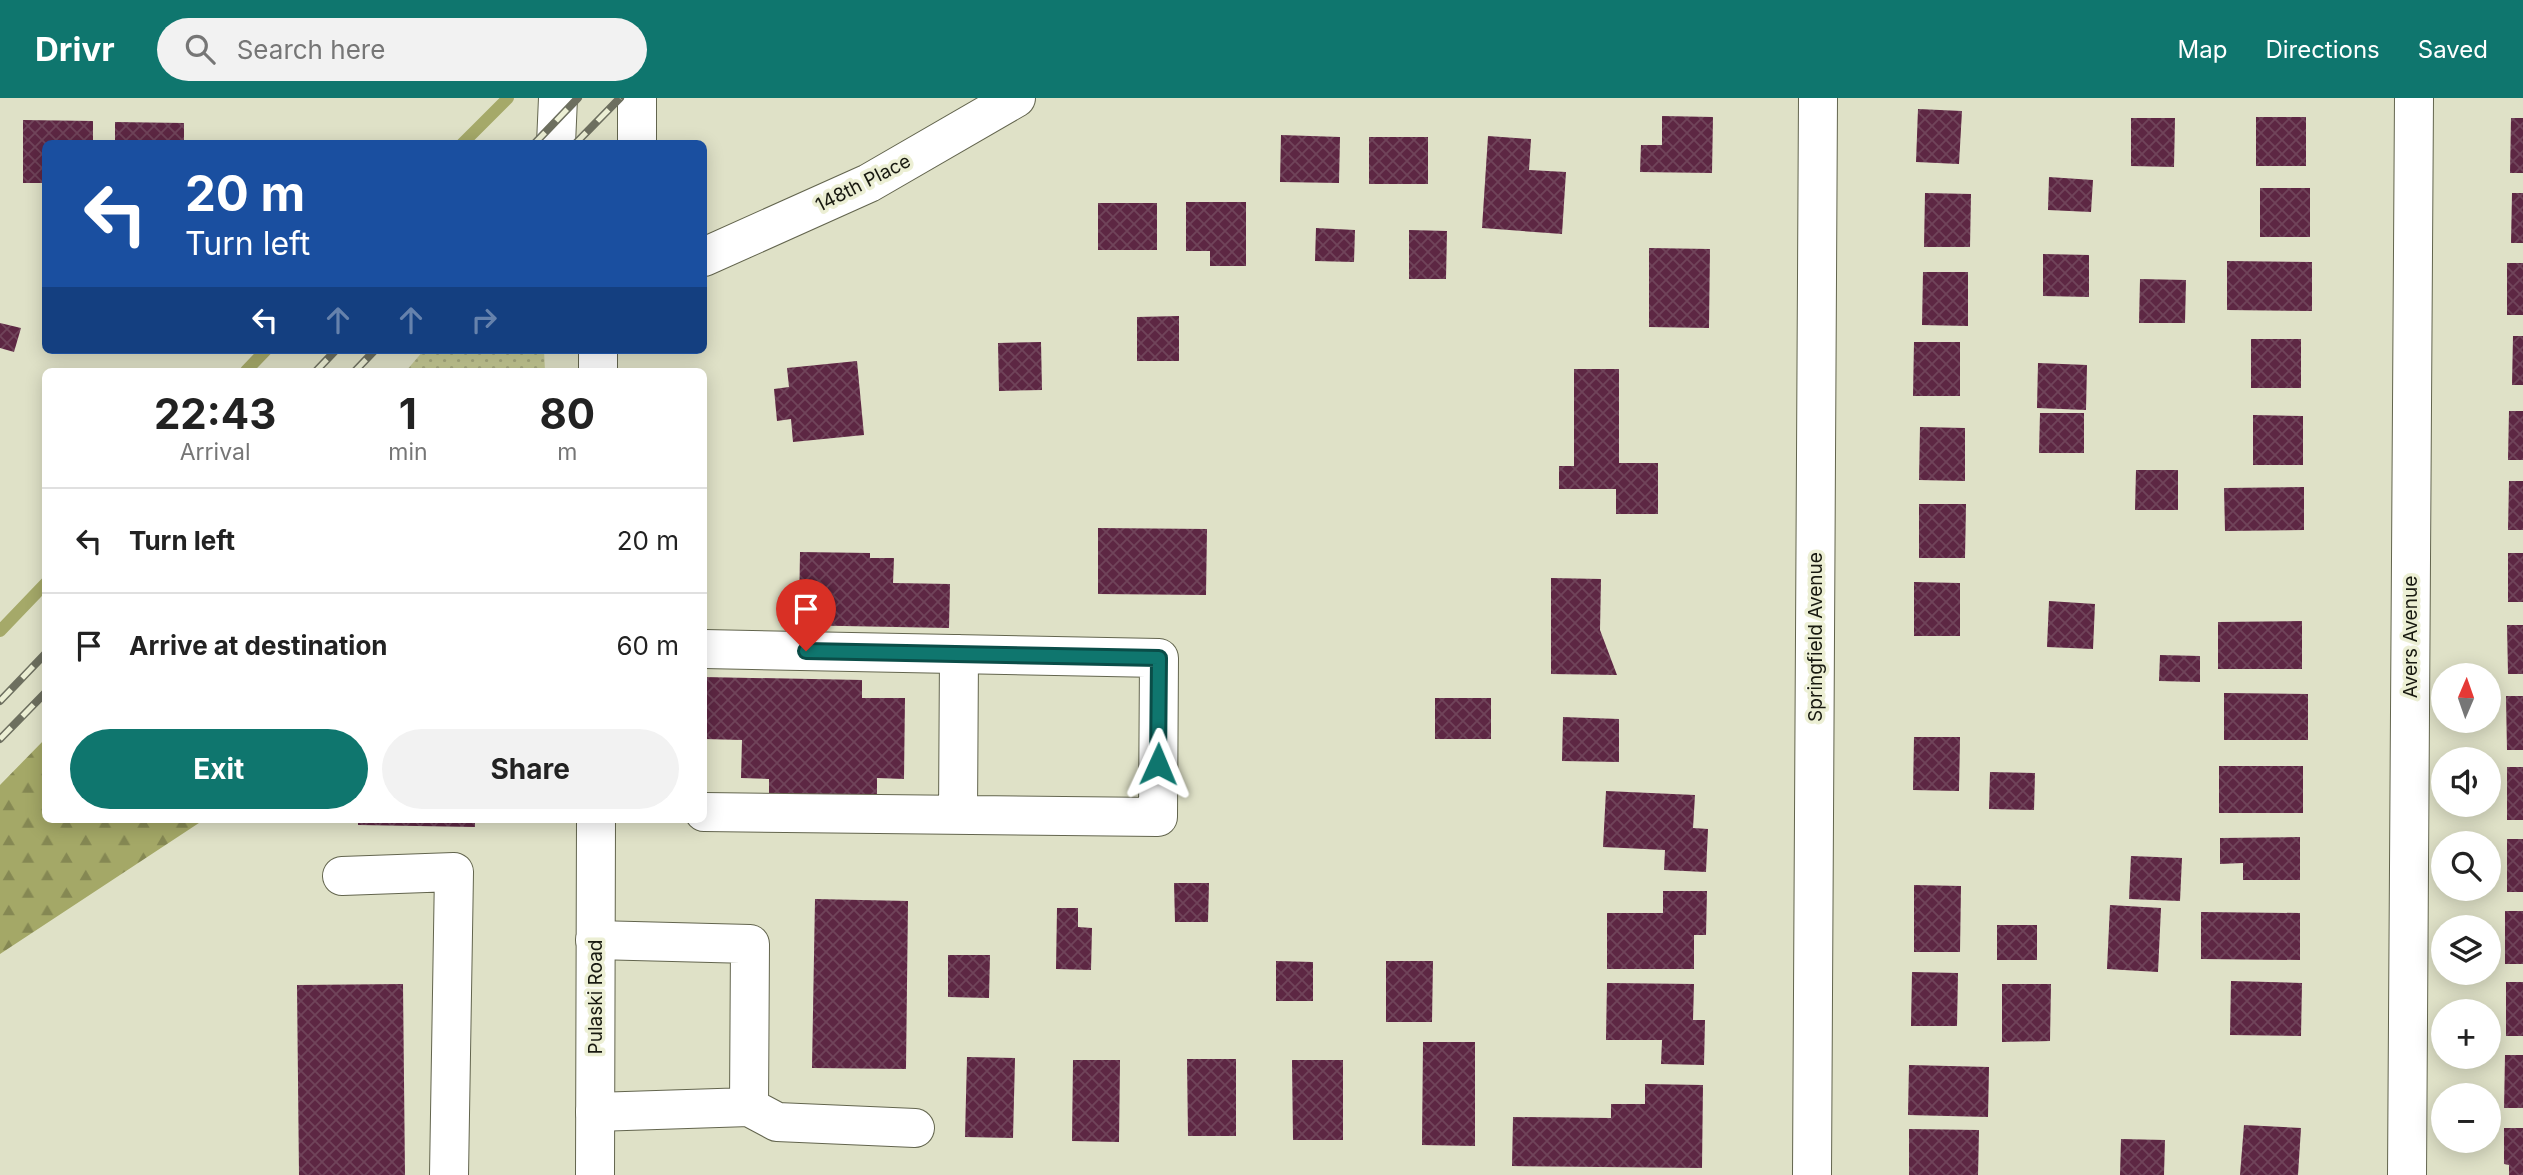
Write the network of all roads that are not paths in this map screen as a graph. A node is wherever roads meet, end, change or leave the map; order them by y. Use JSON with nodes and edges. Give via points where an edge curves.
{"nodes":[{"id":1,"x":558,"y":98,"type":"edge"},
{"id":2,"x":637,"y":98,"type":"edge"},
{"id":3,"x":1016,"y":98,"type":"edge"},
{"id":4,"x":1818,"y":98,"type":"edge"},
{"id":5,"x":2414,"y":98,"type":"edge"},
{"id":6,"x":556,"y":140,"type":"edge"},
{"id":7,"x":637,"y":140,"type":"edge"},
{"id":8,"x":707,"y":256,"type":"edge"},
{"id":9,"x":707,"y":649,"type":"edge"},
{"id":10,"x":959,"y":654,"type":"junction"},
{"id":11,"x":707,"y":812,"type":"edge"},
{"id":12,"x":958,"y":815,"type":"junction"},
{"id":13,"x":596,"y":823,"type":"edge"},
{"id":14,"x":342,"y":876,"type":"dead end"},
{"id":15,"x":595,"y":940,"type":"junction"},
{"id":16,"x":749,"y":1107,"type":"junction"},
{"id":17,"x":595,"y":1112,"type":"junction"},
{"id":18,"x":915,"y":1128,"type":"dead end"},
{"id":19,"x":449,"y":1175,"type":"edge"},
{"id":20,"x":594,"y":1175,"type":"edge"},
{"id":21,"x":1812,"y":1175,"type":"edge"},
{"id":22,"x":2407,"y":1175,"type":"edge"}],
"edges":[{"from":1,"to":6,"type":"street"},
{"from":2,"to":7,"type":"street"},
{"from":3,"to":8,"type":"street","name":"148th Place","via":[[869,183]]},
{"from":4,"to":21,"type":"street","name":"Springfield Avenue"},
{"from":5,"to":22,"type":"street","name":"Avers Avenue"},
{"from":9,"to":10,"type":"street"},
{"from":10,"to":12,"type":"street"},
{"from":10,"to":12,"type":"street","via":[[1159,658],[1158,817]]},
{"from":11,"to":12,"type":"street"},
{"from":13,"to":15,"type":"street","name":"Pulaski Road"},
{"from":14,"to":19,"type":"street","via":[[454,872]]},
{"from":15,"to":16,"type":"street","via":[[750,944]]},
{"from":15,"to":17,"type":"street","name":"Pulaski Road"},
{"from":16,"to":17,"type":"street"},
{"from":16,"to":18,"type":"street","via":[[777,1122]]},
{"from":17,"to":20,"type":"street","name":"Pulaski Road"}]}
